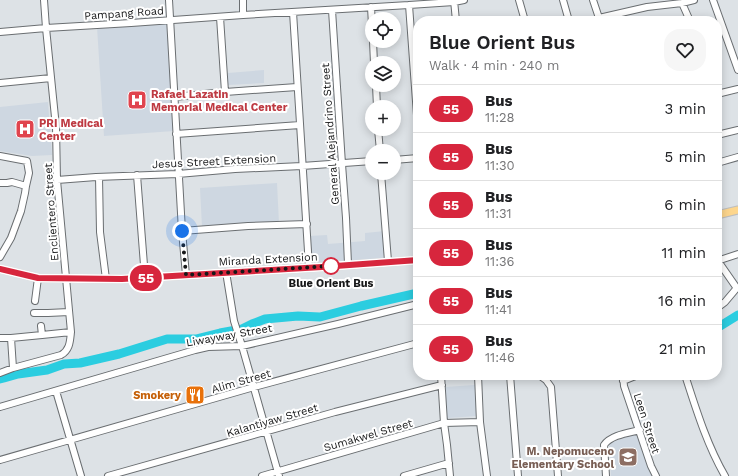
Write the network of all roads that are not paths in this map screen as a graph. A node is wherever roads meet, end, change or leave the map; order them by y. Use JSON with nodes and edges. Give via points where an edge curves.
{"nodes":[{"id":1,"x":44,"y":0,"type":"edge"},
{"id":2,"x":168,"y":0,"type":"edge"},
{"id":3,"x":243,"y":0,"type":"edge"},
{"id":4,"x":464,"y":0,"type":"edge"},
{"id":5,"x":520,"y":0,"type":"edge"},
{"id":6,"x":563,"y":0,"type":"edge"},
{"id":7,"x":593,"y":0,"type":"edge"},
{"id":8,"x":694,"y":0,"type":"edge"},
{"id":9,"x":713,"y":0,"type":"edge"},
{"id":10,"x":454,"y":1,"type":"edge"},
{"id":11,"x":682,"y":3,"type":"junction"},
{"id":12,"x":409,"y":5,"type":"junction"},
{"id":13,"x":371,"y":7,"type":"junction"},
{"id":14,"x":332,"y":10,"type":"junction"},
{"id":15,"x":293,"y":12,"type":"junction"},
{"id":16,"x":371,"y":12,"type":"edge"},
{"id":17,"x":242,"y":15,"type":"junction"},
{"id":18,"x":220,"y":16,"type":"junction"},
{"id":19,"x":456,"y":16,"type":"edge"},
{"id":20,"x":524,"y":16,"type":"edge"},
{"id":21,"x":568,"y":16,"type":"edge"},
{"id":22,"x":599,"y":16,"type":"edge"},
{"id":23,"x":612,"y":16,"type":"edge"},
{"id":24,"x":688,"y":16,"type":"edge"},
{"id":25,"x":719,"y":16,"type":"edge"},
{"id":26,"x":170,"y":20,"type":"junction"},
{"id":27,"x":722,"y":25,"type":"edge"},
{"id":28,"x":46,"y":28,"type":"junction"},
{"id":29,"x":0,"y":32,"type":"edge"},
{"id":30,"x":413,"y":60,"type":"edge"},
{"id":31,"x":738,"y":70,"type":"edge"},
{"id":32,"x":51,"y":78,"type":"junction"},
{"id":33,"x":0,"y":83,"type":"edge"},
{"id":34,"x":297,"y":87,"type":"junction"},
{"id":35,"x":738,"y":90,"type":"edge"},
{"id":36,"x":225,"y":92,"type":"junction"},
{"id":37,"x":722,"y":93,"type":"edge"},
{"id":38,"x":174,"y":97,"type":"junction"},
{"id":39,"x":300,"y":125,"type":"junction"},
{"id":40,"x":738,"y":130,"type":"edge"},
{"id":41,"x":176,"y":134,"type":"junction"},
{"id":42,"x":722,"y":134,"type":"edge"},
{"id":43,"x":0,"y":156,"type":"edge"},
{"id":44,"x":738,"y":157,"type":"edge"},
{"id":45,"x":413,"y":158,"type":"edge"},
{"id":46,"x":401,"y":159,"type":"edge"},
{"id":47,"x":365,"y":162,"type":"edge"},
{"id":48,"x":722,"y":162,"type":"edge"},
{"id":49,"x":342,"y":164,"type":"junction"},
{"id":50,"x":302,"y":166,"type":"junction"},
{"id":51,"x":178,"y":174,"type":"junction"},
{"id":52,"x":137,"y":175,"type":"junction"},
{"id":53,"x":99,"y":177,"type":"junction"},
{"id":54,"x":57,"y":180,"type":"junction"},
{"id":55,"x":382,"y":180,"type":"edge"},
{"id":56,"x":0,"y":183,"type":"edge"},
{"id":57,"x":26,"y":186,"type":"junction"},
{"id":58,"x":738,"y":210,"type":"edge"},
{"id":59,"x":722,"y":214,"type":"edge"},
{"id":60,"x":307,"y":224,"type":"junction"},
{"id":61,"x":182,"y":231,"type":"junction"},
{"id":62,"x":738,"y":254,"type":"edge"},
{"id":63,"x":0,"y":257,"type":"edge"},
{"id":64,"x":722,"y":259,"type":"edge"},
{"id":65,"x":413,"y":260,"type":"edge"},
{"id":66,"x":388,"y":261,"type":"junction"},
{"id":67,"x":348,"y":264,"type":"junction"},
{"id":68,"x":309,"y":267,"type":"junction"},
{"id":69,"x":722,"y":268,"type":"edge"},
{"id":70,"x":0,"y":269,"type":"edge"},
{"id":71,"x":226,"y":272,"type":"junction"},
{"id":72,"x":186,"y":275,"type":"junction"},
{"id":73,"x":38,"y":278,"type":"junction"},
{"id":74,"x":66,"y":278,"type":"junction"},
{"id":75,"x":145,"y":278,"type":"junction"},
{"id":76,"x":106,"y":279,"type":"junction"},
{"id":77,"x":35,"y":301,"type":"dead end"},
{"id":78,"x":722,"y":304,"type":"edge"},
{"id":79,"x":413,"y":305,"type":"edge"},
{"id":80,"x":69,"y":312,"type":"junction"},
{"id":81,"x":34,"y":313,"type":"dead end"},
{"id":82,"x":41,"y":326,"type":"dead end"},
{"id":83,"x":71,"y":332,"type":"junction"},
{"id":84,"x":42,"y":335,"type":"junction"},
{"id":85,"x":0,"y":338,"type":"edge"},
{"id":86,"x":11,"y":338,"type":"junction"},
{"id":87,"x":413,"y":344,"type":"edge"},
{"id":88,"x":242,"y":346,"type":"junction"},
{"id":89,"x":13,"y":368,"type":"junction"},
{"id":90,"x":0,"y":373,"type":"edge"},
{"id":91,"x":442,"y":380,"type":"edge"},
{"id":92,"x":478,"y":380,"type":"edge"},
{"id":93,"x":510,"y":380,"type":"edge"},
{"id":94,"x":546,"y":380,"type":"edge"},
{"id":95,"x":624,"y":380,"type":"edge"},
{"id":96,"x":687,"y":380,"type":"edge"},
{"id":97,"x":442,"y":385,"type":"junction"},
{"id":98,"x":254,"y":388,"type":"junction"},
{"id":99,"x":56,"y":391,"type":"junction"},
{"id":100,"x":0,"y":407,"type":"edge"},
{"id":101,"x":480,"y":422,"type":"junction"},
{"id":102,"x":444,"y":423,"type":"junction"},
{"id":103,"x":640,"y":430,"type":"junction"},
{"id":104,"x":266,"y":432,"type":"junction"},
{"id":105,"x":70,"y":440,"type":"junction"},
{"id":106,"x":0,"y":460,"type":"edge"},
{"id":107,"x":449,"y":463,"type":"junction"},
{"id":108,"x":279,"y":474,"type":"edge"},
{"id":109,"x":81,"y":476,"type":"edge"},
{"id":110,"x":108,"y":476,"type":"edge"},
{"id":111,"x":262,"y":476,"type":"edge"},
{"id":112,"x":404,"y":476,"type":"edge"},
{"id":113,"x":450,"y":476,"type":"edge"},
{"id":114,"x":487,"y":476,"type":"edge"},
{"id":115,"x":518,"y":476,"type":"edge"},
{"id":116,"x":558,"y":476,"type":"edge"},
{"id":117,"x":606,"y":476,"type":"edge"},
{"id":118,"x":656,"y":476,"type":"edge"},
{"id":119,"x":725,"y":476,"type":"edge"}],
"edges":[{"from":1,"to":28,"type":"street","name":"Enclientero Street"},
{"from":2,"to":26,"type":"street"},
{"from":3,"to":17,"type":"street"},
{"from":4,"to":10,"type":"street","name":"Pampang Road"},
{"from":5,"to":20,"type":"street"},
{"from":6,"to":21,"type":"street"},
{"from":7,"to":22,"type":"street"},
{"from":8,"to":11,"type":"street"},
{"from":9,"to":25,"type":"street"},
{"from":10,"to":12,"type":"street","name":"Pampang Road"},
{"from":10,"to":19,"type":"street"},
{"from":11,"to":23,"type":"street","via":[[647,7]]},
{"from":11,"to":24,"type":"street"},
{"from":12,"to":13,"type":"street","name":"Pampang Road"},
{"from":12,"to":30,"type":"street"},
{"from":13,"to":14,"type":"street","name":"Pampang Road"},
{"from":13,"to":16,"type":"street"},
{"from":14,"to":15,"type":"street","name":"Pampang Road"},
{"from":14,"to":49,"type":"street","name":"General Alejandrino Street"},
{"from":15,"to":17,"type":"street","name":"Pampang Road"},
{"from":15,"to":34,"type":"street"},
{"from":17,"to":18,"type":"street","name":"Pampang Road"},
{"from":18,"to":26,"type":"street","name":"Pampang Road"},
{"from":18,"to":36,"type":"street"},
{"from":26,"to":28,"type":"street","name":"Pampang Road"},
{"from":26,"to":38,"type":"street"},
{"from":27,"to":31,"type":"street"},
{"from":28,"to":29,"type":"street","name":"Pampang Road"},
{"from":28,"to":32,"type":"street","name":"Enclientero Street"},
{"from":32,"to":33,"type":"street"},
{"from":32,"to":54,"type":"street","name":"Enclientero Street","via":[[56,127]]},
{"from":34,"to":36,"type":"street"},
{"from":34,"to":39,"type":"street"},
{"from":35,"to":37,"type":"street"},
{"from":36,"to":38,"type":"street"},
{"from":38,"to":41,"type":"street"},
{"from":39,"to":41,"type":"street"},
{"from":39,"to":50,"type":"street"},
{"from":40,"to":42,"type":"street"},
{"from":41,"to":51,"type":"street"},
{"from":43,"to":57,"type":"street","via":[[27,161],[29,173]]},
{"from":44,"to":48,"type":"street"},
{"from":45,"to":46,"type":"street"},
{"from":47,"to":49,"type":"street","name":"Jesus Street Extension"},
{"from":49,"to":50,"type":"street","name":"Jesus Street Extension"},
{"from":49,"to":67,"type":"street","name":"General Alejandrino Street"},
{"from":50,"to":51,"type":"street","name":"Jesus Street Extension"},
{"from":50,"to":60,"type":"street"},
{"from":51,"to":52,"type":"street","name":"Jesus Street Extension"},
{"from":51,"to":61,"type":"street"},
{"from":52,"to":53,"type":"street","name":"Jesus Street Extension"},
{"from":52,"to":75,"type":"street"},
{"from":53,"to":54,"type":"street","name":"Jesus Street Extension"},
{"from":53,"to":76,"type":"street","via":[[100,232]]},
{"from":54,"to":74,"type":"street","name":"Enclientero Street"},
{"from":55,"to":66,"type":"street"},
{"from":56,"to":57,"type":"street","via":[[12,182]]},
{"from":57,"to":63,"type":"street","via":[[21,211],[11,238]]},
{"from":58,"to":59,"type":"main road"},
{"from":60,"to":61,"type":"street"},
{"from":60,"to":68,"type":"street"},
{"from":61,"to":72,"type":"street"},
{"from":62,"to":64,"type":"street"},
{"from":65,"to":66,"type":"main road","name":"Miranda Extension"},
{"from":66,"to":67,"type":"main road","name":"Miranda Extension"},
{"from":67,"to":68,"type":"main road","name":"Miranda Extension"},
{"from":68,"to":71,"type":"main road","name":"Miranda Extension"},
{"from":69,"to":78,"type":"street","via":[[736,290]]},
{"from":70,"to":73,"type":"main road","name":"Miranda Extension"},
{"from":71,"to":72,"type":"main road","name":"Miranda Extension"},
{"from":71,"to":88,"type":"street","via":[[235,325]]},
{"from":72,"to":75,"type":"main road","name":"Miranda Extension"},
{"from":73,"to":74,"type":"main road","name":"Miranda Extension"},
{"from":73,"to":77,"type":"street"},
{"from":74,"to":76,"type":"main road","name":"Miranda Extension"},
{"from":74,"to":80,"type":"street","name":"Enclientero Street"},
{"from":75,"to":76,"type":"main road","name":"Miranda Extension"},
{"from":79,"to":88,"type":"street","name":"Liwayway Street"},
{"from":80,"to":81,"type":"street"},
{"from":80,"to":83,"type":"street","name":"Enclientero Street"},
{"from":82,"to":84,"type":"street"},
{"from":83,"to":84,"type":"street"},
{"from":83,"to":89,"type":"street","name":"Enclientero Street","via":[[64,354]]},
{"from":84,"to":86,"type":"street"},
{"from":85,"to":86,"type":"street"},
{"from":86,"to":89,"type":"street"},
{"from":87,"to":98,"type":"street","name":"Alim Street"},
{"from":88,"to":98,"type":"street"},
{"from":88,"to":99,"type":"street","name":"Liwayway Street","via":[[195,350]]},
{"from":89,"to":90,"type":"street","name":"Enclientero Street"},
{"from":91,"to":97,"type":"street"},
{"from":92,"to":101,"type":"street"},
{"from":93,"to":115,"type":"street"},
{"from":94,"to":116,"type":"street","via":[[551,387]]},
{"from":95,"to":103,"type":"street","name":"Leen Street"},
{"from":96,"to":119,"type":"street","via":[[710,444]]},
{"from":97,"to":102,"type":"street"},
{"from":97,"to":104,"type":"street","name":"Kalantiyaw Street"},
{"from":98,"to":104,"type":"street"},
{"from":98,"to":105,"type":"street","name":"Alim Street"},
{"from":99,"to":100,"type":"street","name":"Liwayway Street"},
{"from":99,"to":105,"type":"street"},
{"from":101,"to":102,"type":"street","name":"Sumakwel Street"},
{"from":101,"to":114,"type":"street"},
{"from":102,"to":107,"type":"street"},
{"from":102,"to":108,"type":"street","name":"Sumakwel Street"},
{"from":103,"to":117,"type":"street","via":[[611,438],[604,445]]},
{"from":103,"to":118,"type":"street","name":"Leen Street"},
{"from":104,"to":108,"type":"street"},
{"from":104,"to":110,"type":"street","name":"Kalantiyaw Street"},
{"from":105,"to":106,"type":"street","name":"Alim Street"},
{"from":105,"to":109,"type":"street"},
{"from":107,"to":112,"type":"street"},
{"from":107,"to":113,"type":"street"},
{"from":108,"to":111,"type":"street","name":"Sumakwel Street"}]}
